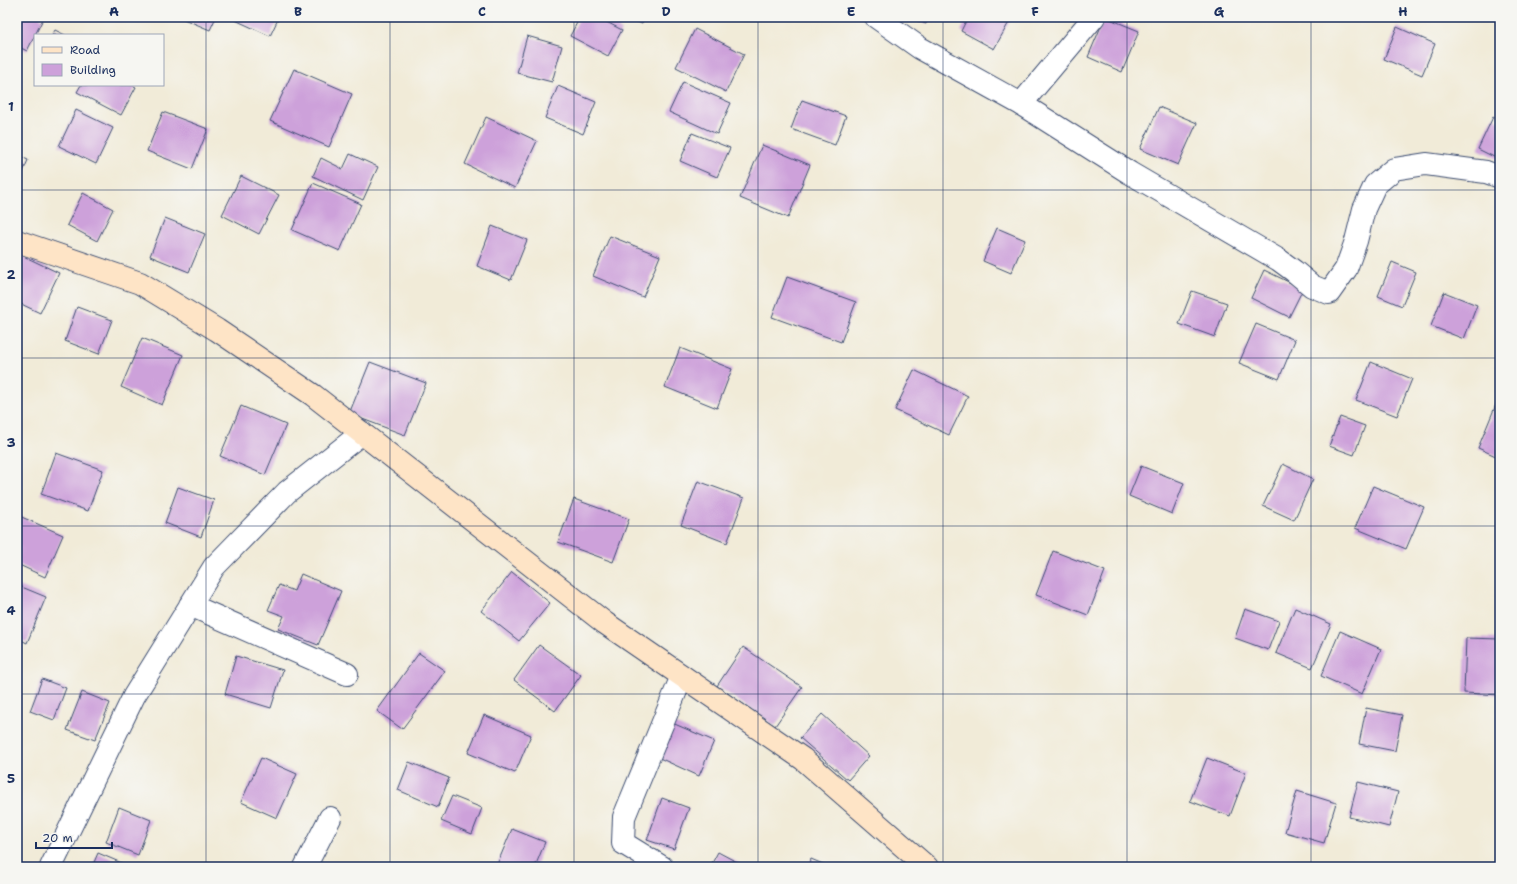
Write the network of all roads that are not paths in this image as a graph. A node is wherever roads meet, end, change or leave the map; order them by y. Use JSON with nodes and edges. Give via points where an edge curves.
{"nodes":[{"id":1,"x":876,"y":17,"type":"edge"},
{"id":2,"x":1094,"y":17,"type":"edge"},
{"id":3,"x":1021,"y":104,"type":"junction"},
{"id":4,"x":1500,"y":177,"type":"edge"},
{"id":5,"x":17,"y":241,"type":"edge"},
{"id":6,"x":362,"y":433,"type":"junction"},
{"id":7,"x":190,"y":605,"type":"junction"},
{"id":8,"x":348,"y":674,"type":"dead end"},
{"id":9,"x":682,"y":676,"type":"junction"},
{"id":10,"x":330,"y":818,"type":"dead end"},
{"id":11,"x":51,"y":867,"type":"edge"},
{"id":12,"x":306,"y":867,"type":"edge"},
{"id":13,"x":662,"y":867,"type":"edge"},
{"id":14,"x":927,"y":867,"type":"edge"}],
"edges":[{"from":1,"to":3,"type":"street","via":[[920,48]]},
{"from":2,"to":3,"type":"street"},
{"from":3,"to":4,"type":"street","via":[[1130,173],[1279,260],[1312,286],[1329,293],[1346,269],[1364,209],[1375,185],[1394,170],[1426,164],[1486,172]]},
{"from":5,"to":6,"type":"main road","via":[[140,283],[217,330],[313,394]]},
{"from":6,"to":7,"type":"street","via":[[282,498],[214,567]]},
{"from":6,"to":9,"type":"main road","via":[[605,623]]},
{"from":7,"to":8,"type":"street"},
{"from":7,"to":11,"type":"street","via":[[134,696]]},
{"from":9,"to":13,"type":"street","via":[[624,817],[623,843]]},
{"from":9,"to":14,"type":"main road","via":[[803,759]]},
{"from":10,"to":12,"type":"street"}]}
